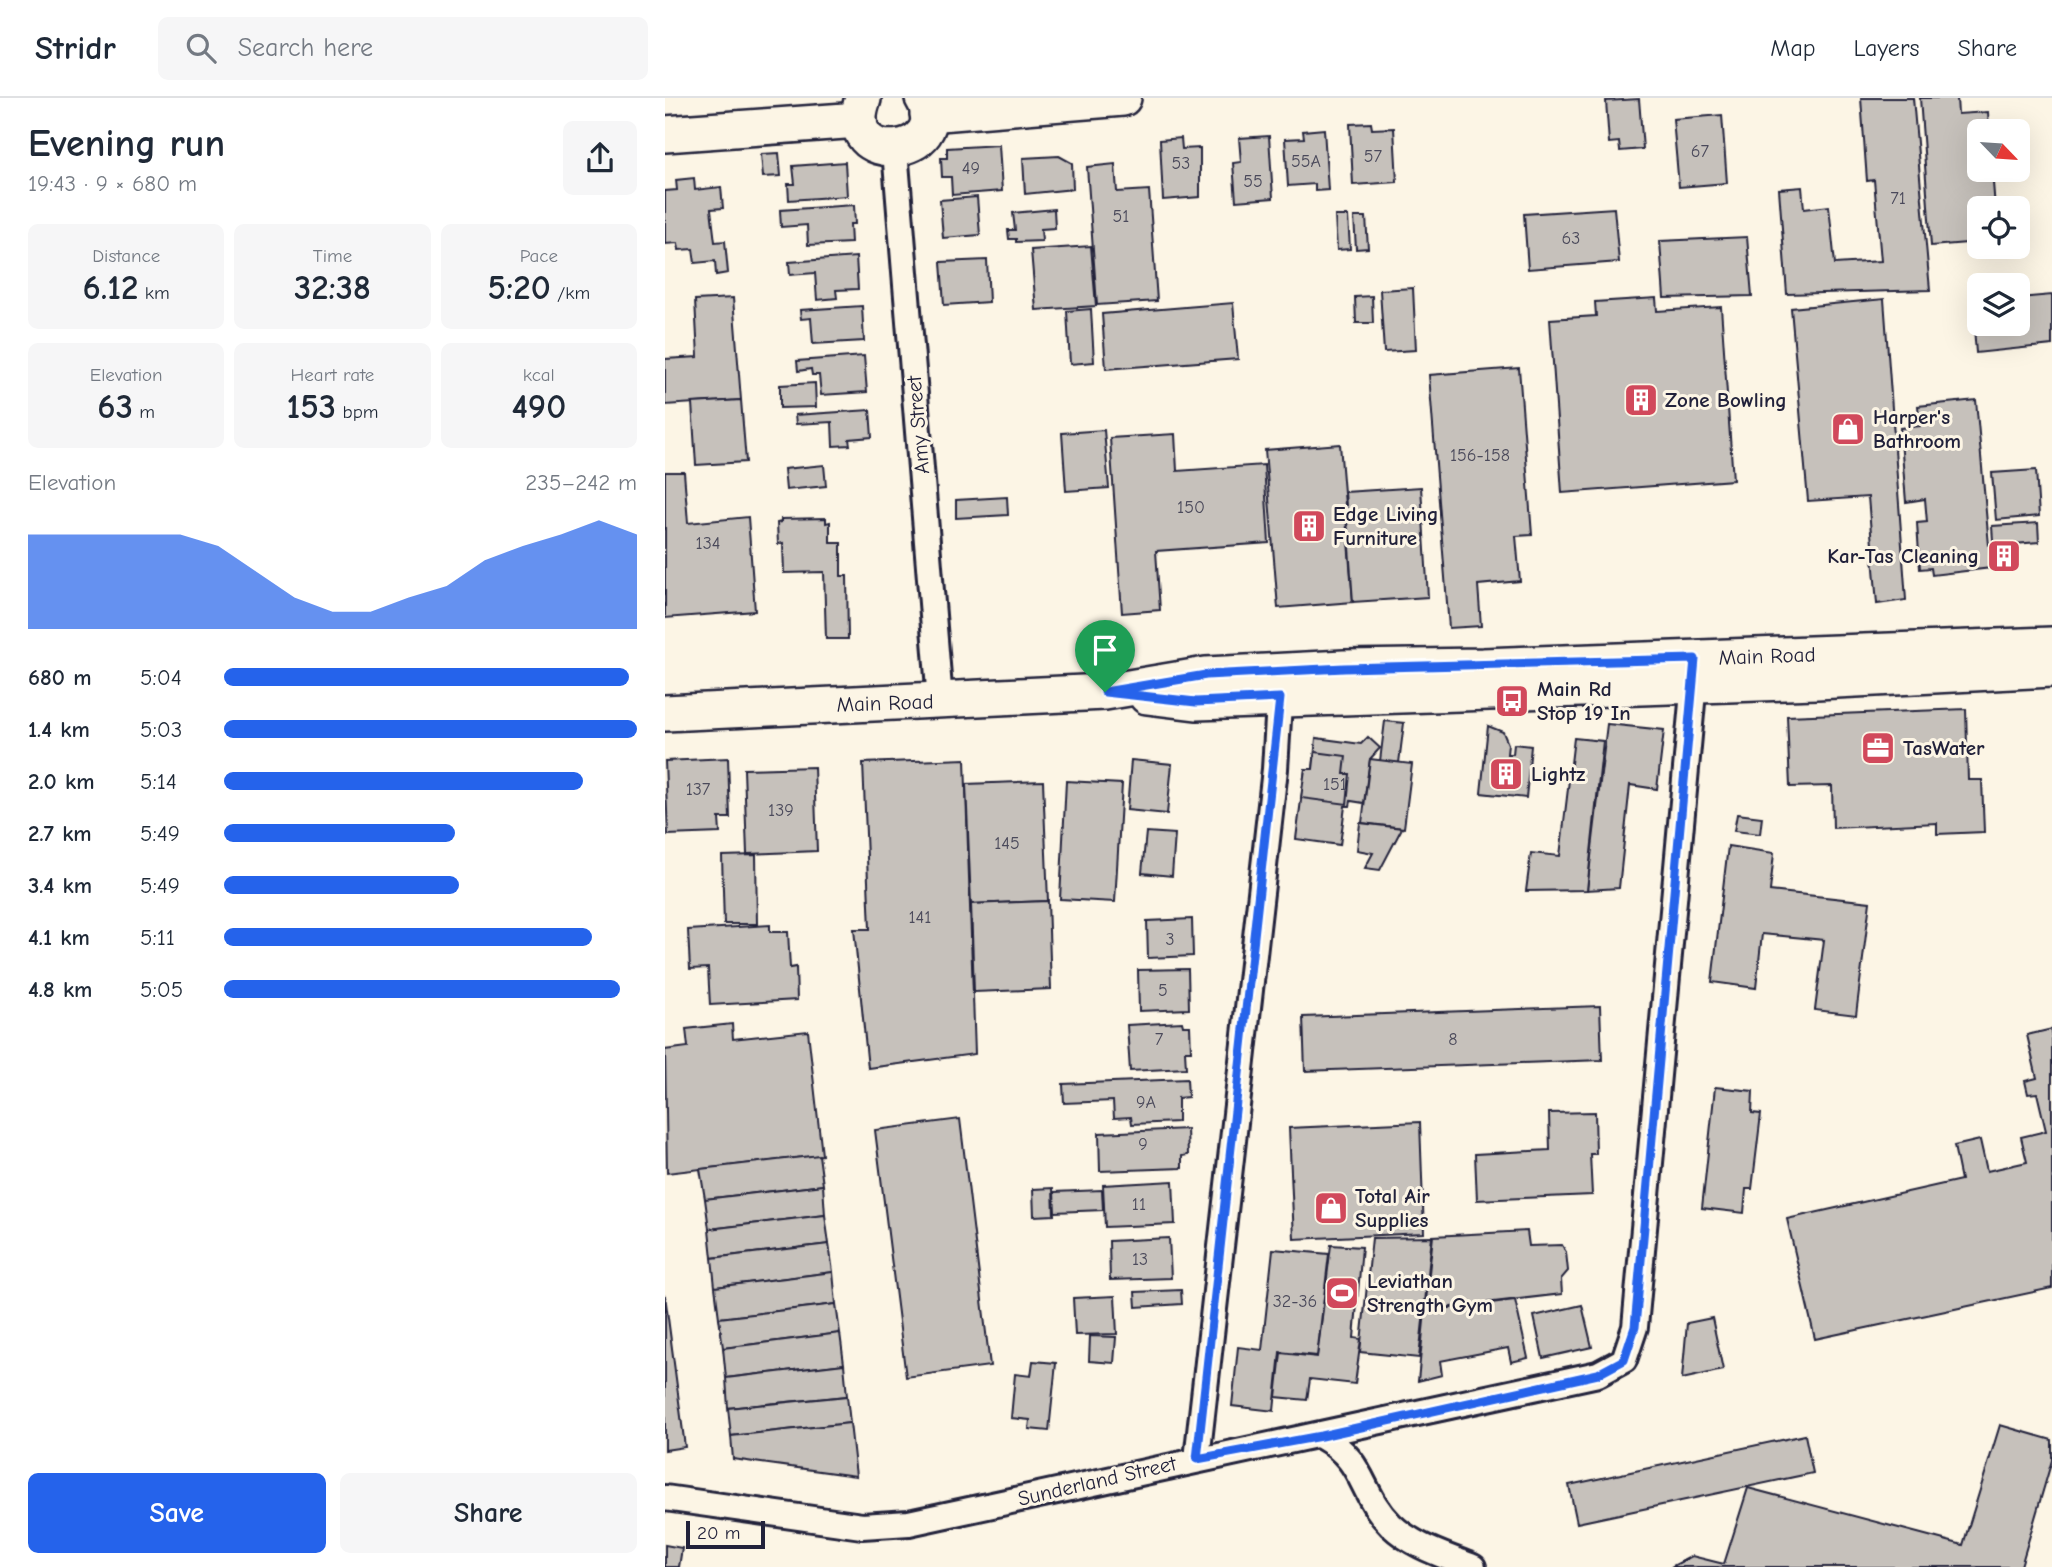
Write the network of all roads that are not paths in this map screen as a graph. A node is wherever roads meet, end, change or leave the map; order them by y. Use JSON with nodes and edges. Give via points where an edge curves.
{"nodes":[{"id":1,"x":1123,"y":98,"type":"edge"},
{"id":2,"x":926,"y":106,"type":"edge"},
{"id":3,"x":861,"y":109,"type":"edge"},
{"id":4,"x":665,"y":134,"type":"edge"},
{"id":5,"x":895,"y":150,"type":"junction"},
{"id":6,"x":2052,"y":645,"type":"edge"},
{"id":7,"x":2052,"y":669,"type":"edge"},
{"id":8,"x":1695,"y":672,"type":"junction"},
{"id":9,"x":1280,"y":685,"type":"junction"},
{"id":10,"x":940,"y":701,"type":"junction"},
{"id":11,"x":665,"y":713,"type":"edge"},
{"id":12,"x":1321,"y":1436,"type":"junction"},
{"id":13,"x":1197,"y":1459,"type":"junction"},
{"id":14,"x":665,"y":1498,"type":"edge"},
{"id":15,"x":1473,"y":1567,"type":"edge"}],
"edges":[{"from":1,"to":2,"type":"main road"},
{"from":2,"to":5,"type":"main road","via":[[927,124],[915,142]]},
{"from":3,"to":4,"type":"main road"},
{"from":3,"to":5,"type":"main road","via":[[867,138]]},
{"from":5,"to":10,"type":"street","name":"Amy Street"},
{"from":6,"to":8,"type":"main road","name":"Main Road"},
{"from":7,"to":8,"type":"main road","name":"Main Road"},
{"from":8,"to":9,"type":"main road","name":"Main Road"},
{"from":8,"to":12,"type":"street","name":"Sunderland Street","via":[[1635,1327],[1624,1360],[1598,1374]]},
{"from":9,"to":10,"type":"main road","name":"Main Road","via":[[1206,675],[1105,692]]},
{"from":9,"to":13,"type":"street"},
{"from":10,"to":11,"type":"main road","name":"Main Road"},
{"from":12,"to":13,"type":"street","name":"Sunderland Street"},
{"from":12,"to":15,"type":"street","via":[[1355,1462],[1378,1509],[1412,1543]]},
{"from":13,"to":14,"type":"street","name":"Sunderland Street","via":[[909,1523],[862,1526]]}]}
